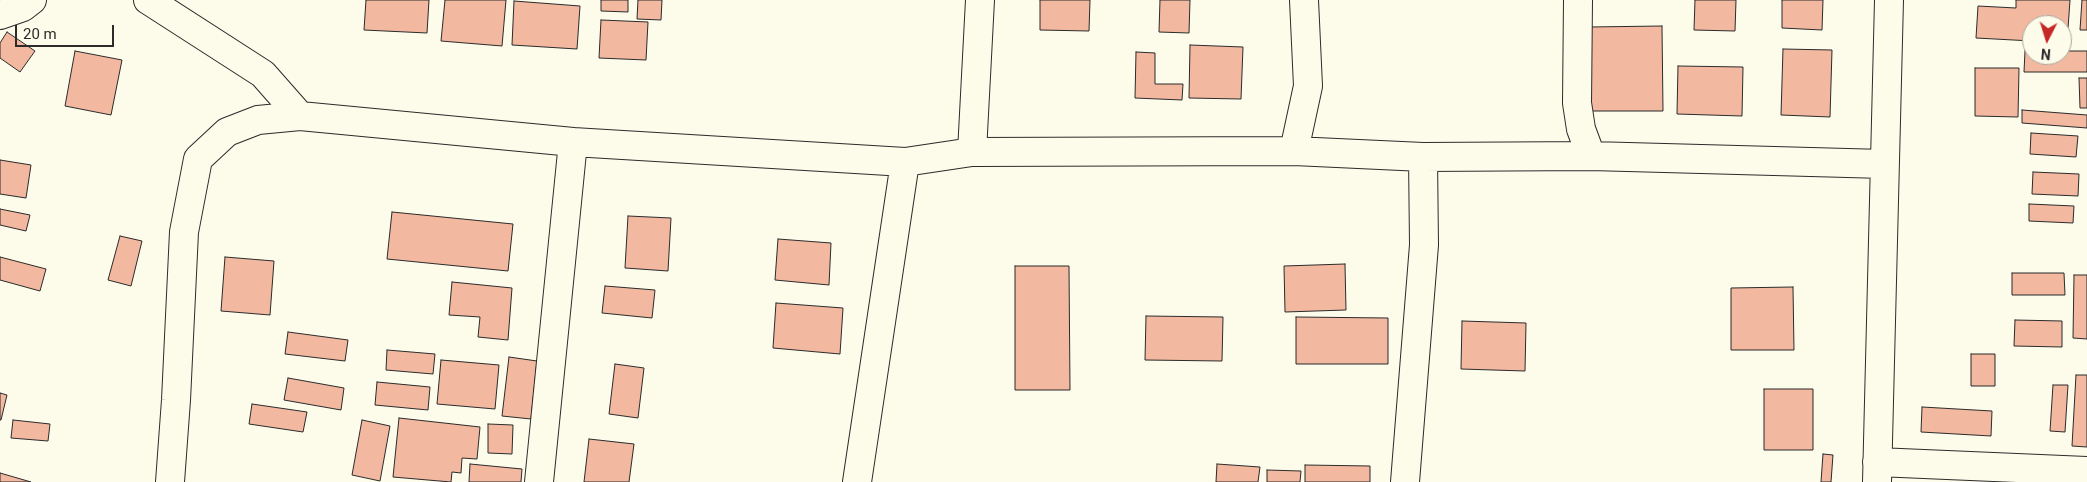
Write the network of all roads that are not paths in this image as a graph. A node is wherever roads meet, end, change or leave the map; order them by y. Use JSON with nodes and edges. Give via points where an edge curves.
{"nodes":[{"id":1,"x":32,"y":0,"type":"edge"},
{"id":2,"x":148,"y":0,"type":"edge"},
{"id":3,"x":980,"y":0,"type":"edge"},
{"id":4,"x":1304,"y":0,"type":"edge"},
{"id":5,"x":1578,"y":0,"type":"edge"},
{"id":6,"x":1890,"y":0,"type":"edge"},
{"id":7,"x":0,"y":15,"type":"edge"},
{"id":8,"x":300,"y":116,"type":"junction"},
{"id":9,"x":573,"y":142,"type":"junction"},
{"id":10,"x":1294,"y":151,"type":"junction"},
{"id":11,"x":972,"y":152,"type":"junction"},
{"id":12,"x":1591,"y":156,"type":"junction"},
{"id":13,"x":1423,"y":157,"type":"junction"},
{"id":14,"x":905,"y":162,"type":"junction"},
{"id":15,"x":1884,"y":164,"type":"junction"},
{"id":16,"x":2087,"y":471,"type":"edge"},
{"id":17,"x":1877,"y":472,"type":"edge"},
{"id":18,"x":170,"y":482,"type":"edge"},
{"id":19,"x":539,"y":482,"type":"edge"},
{"id":20,"x":857,"y":482,"type":"edge"},
{"id":21,"x":1405,"y":482,"type":"edge"}],
"edges":[{"from":1,"to":7,"type":"street","via":[[23,7]]},
{"from":2,"to":8,"type":"street","via":[[263,74]]},
{"from":3,"to":11,"type":"street"},
{"from":4,"to":10,"type":"street","via":[[1308,86]]},
{"from":5,"to":12,"type":"street","via":[[1577,103],[1581,129]]},
{"from":6,"to":15,"type":"street"},
{"from":8,"to":9,"type":"street"},
{"from":8,"to":18,"type":"street","via":[[258,120],[227,132],[198,158],[184,232]]},
{"from":9,"to":14,"type":"street"},
{"from":9,"to":19,"type":"street"},
{"from":10,"to":11,"type":"street"},
{"from":10,"to":13,"type":"street"},
{"from":11,"to":14,"type":"street"},
{"from":12,"to":13,"type":"street"},
{"from":12,"to":15,"type":"street"},
{"from":13,"to":21,"type":"street","via":[[1424,244]]},
{"from":14,"to":20,"type":"street"},
{"from":15,"to":17,"type":"street"},
{"from":16,"to":17,"type":"street"}]}
